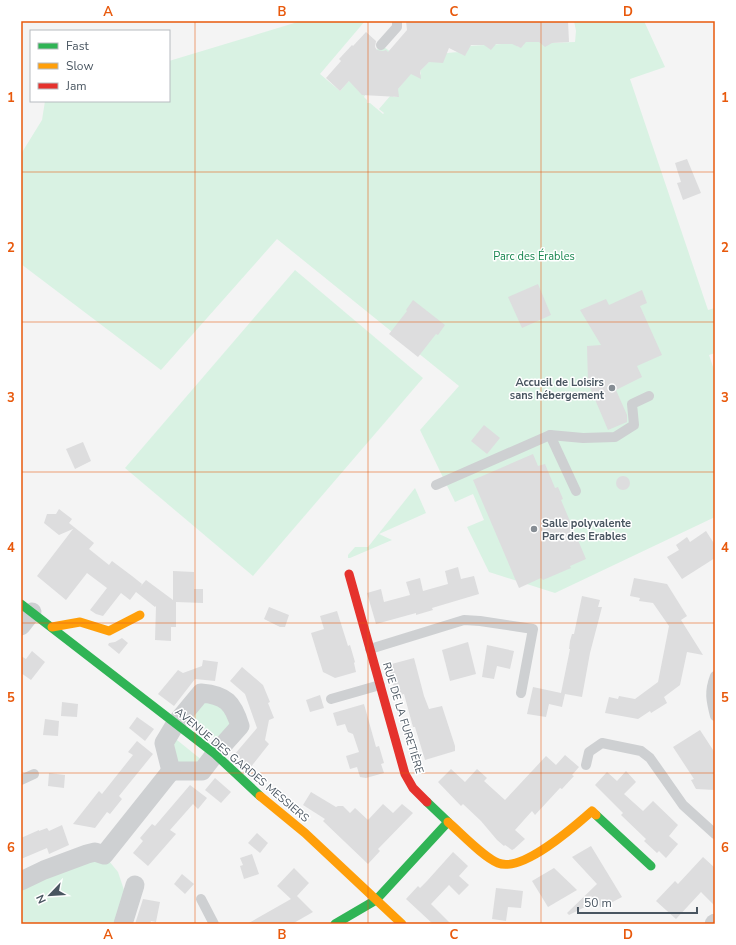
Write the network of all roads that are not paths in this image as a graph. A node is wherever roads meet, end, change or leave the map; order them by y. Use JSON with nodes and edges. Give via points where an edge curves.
{"nodes":[{"id":1,"x":397,"y":21,"type":"edge"},
{"id":2,"x":380,"y":45,"type":"dead end"},
{"id":3,"x":649,"y":396,"type":"dead end"},
{"id":4,"x":550,"y":436,"type":"junction"},
{"id":5,"x":436,"y":485,"type":"dead end"},
{"id":6,"x":576,"y":491,"type":"dead end"},
{"id":7,"x":349,"y":574,"type":"dead end"},
{"id":8,"x":25,"y":614,"type":"edge"},
{"id":9,"x":140,"y":615,"type":"dead end"},
{"id":10,"x":52,"y":627,"type":"junction"},
{"id":11,"x":370,"y":648,"type":"junction"},
{"id":12,"x":715,"y":676,"type":"edge"},
{"id":13,"x":380,"y":685,"type":"junction"},
{"id":14,"x":521,"y":693,"type":"dead end"},
{"id":15,"x":332,"y":699,"type":"dead end"},
{"id":16,"x":715,"y":716,"type":"edge"},
{"id":17,"x":176,"y":723,"type":"junction"},
{"id":18,"x":215,"y":754,"type":"junction"},
{"id":19,"x":586,"y":765,"type":"dead end"},
{"id":20,"x":171,"y":771,"type":"junction"},
{"id":21,"x":34,"y":774,"type":"dead end"},
{"id":22,"x":21,"y":780,"type":"edge"},
{"id":23,"x":448,"y":822,"type":"junction"},
{"id":24,"x":715,"y":834,"type":"edge"},
{"id":25,"x":651,"y":866,"type":"dead end"},
{"id":26,"x":21,"y":881,"type":"edge"},
{"id":27,"x":135,"y":884,"type":"dead end"},
{"id":28,"x":201,"y":899,"type":"dead end"},
{"id":29,"x":376,"y":900,"type":"junction"},
{"id":30,"x":123,"y":924,"type":"edge"},
{"id":31,"x":214,"y":924,"type":"edge"},
{"id":32,"x":335,"y":924,"type":"edge"},
{"id":33,"x":402,"y":924,"type":"edge"}],
"edges":[{"from":1,"to":2,"type":"lane","via":[[397,27]]},
{"from":3,"to":4,"type":"lane","via":[[632,404],[634,425],[615,437]]},
{"from":4,"to":5,"type":"lane"},
{"from":4,"to":6,"type":"lane"},
{"from":7,"to":11,"type":"street","name":"RUE DE LA FURETIÈRE"},
{"from":8,"to":10,"type":"street","name":"AVENUE DES GARDES MESSIERS"},
{"from":9,"to":10,"type":"street","via":[[109,631],[80,622]]},
{"from":10,"to":17,"type":"street","name":"AVENUE DES GARDES MESSIERS"},
{"from":11,"to":13,"type":"street","name":"RUE DE LA FURETIÈRE"},
{"from":11,"to":14,"type":"lane","via":[[464,620],[533,629]]},
{"from":12,"to":16,"type":"lane","via":[[710,700]]},
{"from":13,"to":15,"type":"lane"},
{"from":13,"to":23,"type":"street","name":"RUE DE LA FURETIÈRE","via":[[405,774],[413,788]]},
{"from":17,"to":18,"type":"street","name":"AVENUE DES GARDES MESSIERS"},
{"from":17,"to":18,"type":"street","via":[[201,693],[213,694],[226,700],[236,713],[240,726]]},
{"from":17,"to":20,"type":"street","via":[[164,743]]},
{"from":18,"to":20,"type":"street","via":[[202,771]]},
{"from":18,"to":29,"type":"street","name":"AVENUE DES GARDES MESSIERS"},
{"from":19,"to":24,"type":"lane","via":[[589,752],[602,743],[641,751],[650,758],[684,805]]},
{"from":20,"to":26,"type":"street","via":[[104,854],[87,854]]},
{"from":21,"to":22,"type":"lane"},
{"from":23,"to":25,"type":"street","name":"RUE DE LA FURETIÈRE","via":[[490,859],[503,864],[517,862],[556,842],[592,811]]},
{"from":23,"to":29,"type":"street"},
{"from":27,"to":30,"type":"street"},
{"from":28,"to":31,"type":"lane"},
{"from":29,"to":32,"type":"street"},
{"from":29,"to":33,"type":"street","name":"AVENUE DES GARDES MESSIERS"}]}
